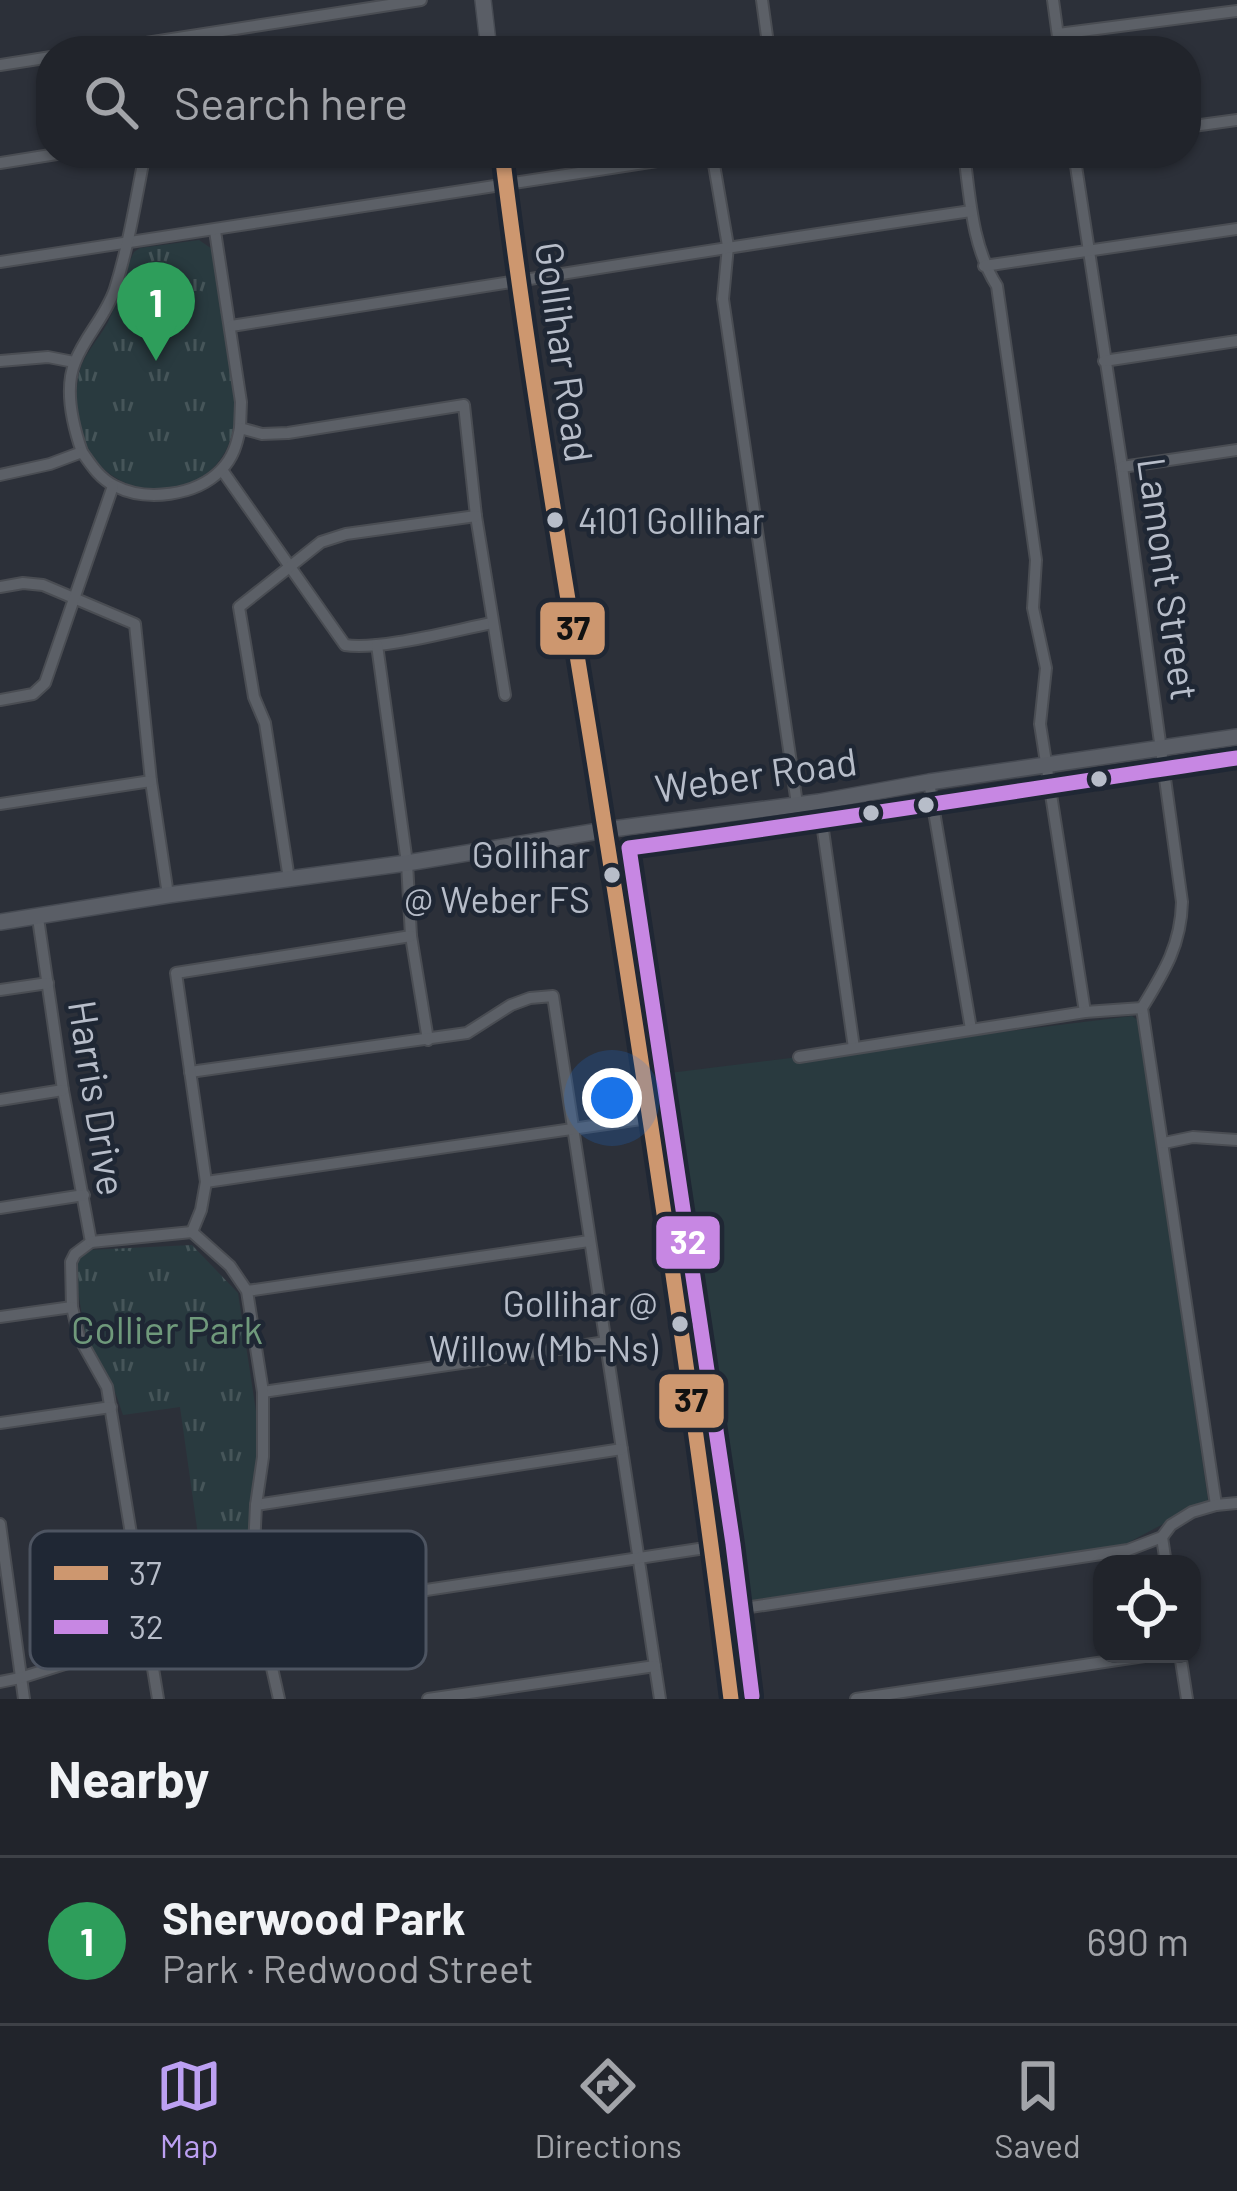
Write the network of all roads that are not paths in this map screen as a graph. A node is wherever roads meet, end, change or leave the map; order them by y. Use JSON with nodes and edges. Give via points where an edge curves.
{"nodes":[{"id":1,"x":421,"y":0,"type":"edge"},
{"id":2,"x":483,"y":0,"type":"edge"},
{"id":3,"x":762,"y":0,"type":"edge"},
{"id":4,"x":1053,"y":0,"type":"edge"},
{"id":5,"x":1237,"y":11,"type":"edge"},
{"id":6,"x":1058,"y":34,"type":"joint"},
{"id":7,"x":204,"y":36,"type":"edge"},
{"id":8,"x":487,"y":36,"type":"edge"},
{"id":9,"x":767,"y":36,"type":"edge"},
{"id":10,"x":36,"y":59,"type":"edge"},
{"id":11,"x":0,"y":65,"type":"edge"},
{"id":12,"x":1237,"y":119,"type":"edge"},
{"id":13,"x":1201,"y":125,"type":"edge"},
{"id":14,"x":36,"y":157,"type":"edge"},
{"id":15,"x":0,"y":163,"type":"edge"},
{"id":16,"x":142,"y":168,"type":"edge"},
{"id":17,"x":504,"y":168,"type":"edge"},
{"id":18,"x":615,"y":168,"type":"edge"},
{"id":19,"x":714,"y":168,"type":"edge"},
{"id":20,"x":966,"y":168,"type":"edge"},
{"id":21,"x":1076,"y":168,"type":"edge"},
{"id":22,"x":507,"y":185,"type":"junction"},
{"id":23,"x":971,"y":211,"type":"junction"},
{"id":24,"x":215,"y":230,"type":"junction"},
{"id":25,"x":1237,"y":230,"type":"edge"},
{"id":26,"x":128,"y":242,"type":"junction"},
{"id":27,"x":728,"y":246,"type":"junction"},
{"id":28,"x":1089,"y":250,"type":"junction"},
{"id":29,"x":0,"y":262,"type":"edge"},
{"id":30,"x":984,"y":266,"type":"junction"},
{"id":31,"x":518,"y":282,"type":"junction"},
{"id":32,"x":231,"y":326,"type":"junction"},
{"id":33,"x":1237,"y":341,"type":"edge"},
{"id":34,"x":0,"y":361,"type":"edge"},
{"id":35,"x":1104,"y":361,"type":"junction"},
{"id":36,"x":74,"y":362,"type":"junction"},
{"id":37,"x":240,"y":428,"type":"junction"},
{"id":38,"x":1237,"y":450,"type":"edge"},
{"id":39,"x":82,"y":452,"type":"junction"},
{"id":40,"x":1122,"y":467,"type":"junction"},
{"id":41,"x":222,"y":470,"type":"junction"},
{"id":42,"x":0,"y":475,"type":"edge"},
{"id":43,"x":113,"y":486,"type":"junction"},
{"id":44,"x":476,"y":516,"type":"junction"},
{"id":45,"x":290,"y":569,"type":"junction"},
{"id":46,"x":0,"y":587,"type":"edge"},
{"id":47,"x":75,"y":599,"type":"junction"},
{"id":48,"x":492,"y":623,"type":"junction"},
{"id":49,"x":377,"y":645,"type":"junction"},
{"id":50,"x":505,"y":695,"type":"dead end"},
{"id":51,"x":0,"y":700,"type":"edge"},
{"id":52,"x":1237,"y":737,"type":"edge"},
{"id":53,"x":1162,"y":748,"type":"junction"},
{"id":54,"x":1048,"y":764,"type":"junction"},
{"id":55,"x":151,"y":781,"type":"junction"},
{"id":56,"x":928,"y":782,"type":"junction"},
{"id":57,"x":819,"y":802,"type":"junction"},
{"id":58,"x":0,"y":804,"type":"edge"},
{"id":59,"x":797,"y":804,"type":"junction"},
{"id":60,"x":605,"y":830,"type":"junction"},
{"id":61,"x":407,"y":862,"type":"junction"},
{"id":62,"x":289,"y":879,"type":"junction"},
{"id":63,"x":168,"y":895,"type":"junction"},
{"id":64,"x":38,"y":918,"type":"junction"},
{"id":65,"x":0,"y":922,"type":"edge"},
{"id":66,"x":411,"y":936,"type":"junction"},
{"id":67,"x":48,"y":983,"type":"junction"},
{"id":68,"x":0,"y":990,"type":"edge"},
{"id":69,"x":1142,"y":1008,"type":"junction"},
{"id":70,"x":1085,"y":1012,"type":"junction"},
{"id":71,"x":971,"y":1029,"type":"junction"},
{"id":72,"x":428,"y":1040,"type":"junction"},
{"id":73,"x":854,"y":1048,"type":"junction"},
{"id":74,"x":799,"y":1057,"type":"dead end"},
{"id":75,"x":190,"y":1072,"type":"junction"},
{"id":76,"x":63,"y":1090,"type":"junction"},
{"id":77,"x":0,"y":1100,"type":"edge"},
{"id":78,"x":648,"y":1118,"type":"junction"},
{"id":79,"x":573,"y":1128,"type":"junction"},
{"id":80,"x":1237,"y":1140,"type":"edge"},
{"id":81,"x":1164,"y":1143,"type":"junction"},
{"id":82,"x":206,"y":1182,"type":"junction"},
{"id":83,"x":84,"y":1195,"type":"junction"},
{"id":84,"x":0,"y":1208,"type":"edge"},
{"id":85,"x":192,"y":1232,"type":"junction"},
{"id":86,"x":589,"y":1241,"type":"junction"},
{"id":87,"x":91,"y":1242,"type":"junction"},
{"id":88,"x":248,"y":1291,"type":"junction"},
{"id":89,"x":72,"y":1307,"type":"junction"},
{"id":90,"x":0,"y":1318,"type":"edge"},
{"id":91,"x":606,"y":1342,"type":"junction"},
{"id":92,"x":263,"y":1392,"type":"junction"},
{"id":93,"x":111,"y":1406,"type":"junction"},
{"id":94,"x":0,"y":1423,"type":"edge"},
{"id":95,"x":622,"y":1449,"type":"junction"},
{"id":96,"x":1237,"y":1503,"type":"edge"},
{"id":97,"x":1216,"y":1504,"type":"junction"},
{"id":98,"x":256,"y":1505,"type":"junction"},
{"id":99,"x":0,"y":1524,"type":"edge"},
{"id":100,"x":131,"y":1531,"type":"edge"},
{"id":101,"x":255,"y":1531,"type":"edge"},
{"id":102,"x":1162,"y":1537,"type":"junction"},
{"id":103,"x":712,"y":1547,"type":"junction"},
{"id":104,"x":1165,"y":1555,"type":"edge"},
{"id":105,"x":639,"y":1558,"type":"junction"},
{"id":106,"x":426,"y":1590,"type":"edge"},
{"id":107,"x":718,"y":1612,"type":"junction"},
{"id":108,"x":1098,"y":1663,"type":"edge"},
{"id":109,"x":1181,"y":1663,"type":"edge"},
{"id":110,"x":655,"y":1666,"type":"junction"},
{"id":111,"x":49,"y":1669,"type":"edge"},
{"id":112,"x":153,"y":1669,"type":"edge"},
{"id":113,"x":272,"y":1669,"type":"edge"},
{"id":114,"x":20,"y":1678,"type":"junction"},
{"id":115,"x":0,"y":1682,"type":"edge"},
{"id":116,"x":24,"y":1699,"type":"edge"},
{"id":117,"x":158,"y":1699,"type":"edge"},
{"id":118,"x":279,"y":1699,"type":"edge"},
{"id":119,"x":428,"y":1699,"type":"edge"},
{"id":120,"x":660,"y":1699,"type":"edge"},
{"id":121,"x":731,"y":1699,"type":"edge"},
{"id":122,"x":856,"y":1699,"type":"edge"},
{"id":123,"x":1187,"y":1699,"type":"edge"}],
"edges":[{"from":1,"to":7,"type":"street"},
{"from":2,"to":8,"type":"main road"},
{"from":3,"to":9,"type":"street"},
{"from":4,"to":6,"type":"street"},
{"from":5,"to":6,"type":"street"},
{"from":10,"to":11,"type":"street"},
{"from":12,"to":13,"type":"street"},
{"from":14,"to":15,"type":"street"},
{"from":16,"to":26,"type":"street"},
{"from":17,"to":22,"type":"main road","name":"Gollihar Road"},
{"from":18,"to":22,"type":"street"},
{"from":19,"to":27,"type":"street"},
{"from":20,"to":23,"type":"street"},
{"from":21,"to":28,"type":"street","name":"Lamont Street"},
{"from":22,"to":24,"type":"street"},
{"from":22,"to":31,"type":"main road","name":"Gollihar Road"},
{"from":23,"to":27,"type":"street"},
{"from":23,"to":30,"type":"street"},
{"from":24,"to":26,"type":"street"},
{"from":24,"to":32,"type":"street"},
{"from":25,"to":28,"type":"street"},
{"from":26,"to":29,"type":"street"},
{"from":26,"to":36,"type":"street","via":[[112,296]]},
{"from":27,"to":31,"type":"street"},
{"from":27,"to":59,"type":"street","via":[[723,299]]},
{"from":28,"to":30,"type":"street"},
{"from":28,"to":35,"type":"street","name":"Lamont Street"},
{"from":30,"to":54,"type":"street","via":[[997,286],[1036,560]]},
{"from":31,"to":32,"type":"street"},
{"from":31,"to":60,"type":"main road","name":"Gollihar Road"},
{"from":32,"to":37,"type":"street"},
{"from":33,"to":35,"type":"street"},
{"from":34,"to":36,"type":"street"},
{"from":35,"to":40,"type":"street","name":"Lamont Street"},
{"from":36,"to":39,"type":"street","via":[[70,396]]},
{"from":37,"to":41,"type":"street"},
{"from":37,"to":44,"type":"street","via":[[288,433],[464,405]]},
{"from":38,"to":40,"type":"street"},
{"from":39,"to":42,"type":"street"},
{"from":39,"to":43,"type":"street"},
{"from":40,"to":53,"type":"street","name":"Lamont Street"},
{"from":41,"to":43,"type":"street","via":[[170,494]]},
{"from":41,"to":45,"type":"street"},
{"from":43,"to":47,"type":"street"},
{"from":44,"to":45,"type":"street","via":[[346,534],[321,542]]},
{"from":44,"to":48,"type":"street"},
{"from":45,"to":49,"type":"street","via":[[346,645]]},
{"from":45,"to":62,"type":"street","via":[[239,607]]},
{"from":46,"to":47,"type":"street","via":[[43,585]]},
{"from":47,"to":51,"type":"street","via":[[45,683],[33,694]]},
{"from":47,"to":55,"type":"street","via":[[135,623]]},
{"from":48,"to":49,"type":"street"},
{"from":48,"to":50,"type":"street"},
{"from":49,"to":61,"type":"street"},
{"from":52,"to":53,"type":"main road","name":"Weber Road"},
{"from":53,"to":54,"type":"main road","name":"Weber Road"},
{"from":53,"to":69,"type":"street","name":"Lamont Street","via":[[1181,931]]},
{"from":54,"to":56,"type":"main road","name":"Weber Road"},
{"from":54,"to":70,"type":"street"},
{"from":55,"to":58,"type":"street"},
{"from":55,"to":63,"type":"street"},
{"from":56,"to":57,"type":"main road","name":"Weber Road"},
{"from":56,"to":71,"type":"street"},
{"from":57,"to":59,"type":"main road","name":"Weber Road"},
{"from":57,"to":73,"type":"street"},
{"from":59,"to":60,"type":"main road","name":"Weber Road"},
{"from":60,"to":61,"type":"main road","name":"Weber Road"},
{"from":60,"to":78,"type":"main road","name":"Gollihar Road"},
{"from":61,"to":62,"type":"main road","name":"Weber Road"},
{"from":61,"to":66,"type":"street"},
{"from":62,"to":63,"type":"main road","name":"Weber Road"},
{"from":63,"to":64,"type":"main road","name":"Weber Road"},
{"from":64,"to":65,"type":"main road","name":"Weber Road"},
{"from":64,"to":67,"type":"street","name":"Harris Drive"},
{"from":66,"to":72,"type":"street"},
{"from":66,"to":75,"type":"street","via":[[176,973]]},
{"from":67,"to":68,"type":"street"},
{"from":67,"to":76,"type":"street","name":"Harris Drive"},
{"from":69,"to":70,"type":"street"},
{"from":69,"to":81,"type":"street"},
{"from":70,"to":71,"type":"street"},
{"from":71,"to":73,"type":"street"},
{"from":72,"to":75,"type":"street"},
{"from":72,"to":79,"type":"street","via":[[467,1033],[511,1005],[553,996]]},
{"from":73,"to":74,"type":"street"},
{"from":75,"to":82,"type":"street"},
{"from":76,"to":77,"type":"street"},
{"from":76,"to":83,"type":"street","name":"Harris Drive"},
{"from":78,"to":79,"type":"street"},
{"from":78,"to":103,"type":"main road","name":"Gollihar Road"},
{"from":79,"to":82,"type":"street"},
{"from":79,"to":86,"type":"street"},
{"from":80,"to":81,"type":"street"},
{"from":81,"to":97,"type":"street"},
{"from":82,"to":85,"type":"street"},
{"from":83,"to":84,"type":"street"},
{"from":83,"to":87,"type":"street","name":"Harris Drive"},
{"from":85,"to":87,"type":"street"},
{"from":85,"to":88,"type":"street"},
{"from":86,"to":88,"type":"street"},
{"from":86,"to":91,"type":"street"},
{"from":87,"to":89,"type":"street","name":"Harris Drive","via":[[71,1262]]},
{"from":88,"to":92,"type":"street"},
{"from":89,"to":90,"type":"street"},
{"from":89,"to":93,"type":"street","name":"Harris Drive"},
{"from":91,"to":92,"type":"street"},
{"from":91,"to":95,"type":"street"},
{"from":92,"to":98,"type":"street"},
{"from":93,"to":94,"type":"street"},
{"from":93,"to":100,"type":"street","name":"Harris Drive"},
{"from":95,"to":98,"type":"street"},
{"from":95,"to":105,"type":"street"},
{"from":96,"to":97,"type":"street"},
{"from":97,"to":102,"type":"street"},
{"from":98,"to":101,"type":"street"},
{"from":99,"to":114,"type":"street"},
{"from":102,"to":104,"type":"street"},
{"from":102,"to":107,"type":"street","via":[[1128,1550]]},
{"from":103,"to":105,"type":"street"},
{"from":103,"to":107,"type":"main road","name":"Gollihar Road"},
{"from":105,"to":106,"type":"street"},
{"from":105,"to":110,"type":"street"},
{"from":107,"to":121,"type":"main road","name":"Gollihar Road"},
{"from":108,"to":122,"type":"street"},
{"from":109,"to":123,"type":"street"},
{"from":110,"to":119,"type":"street"},
{"from":110,"to":120,"type":"street"},
{"from":111,"to":114,"type":"street"},
{"from":112,"to":117,"type":"street","name":"Harris Drive"},
{"from":113,"to":118,"type":"street"},
{"from":114,"to":115,"type":"street"},
{"from":114,"to":116,"type":"street"}]}
